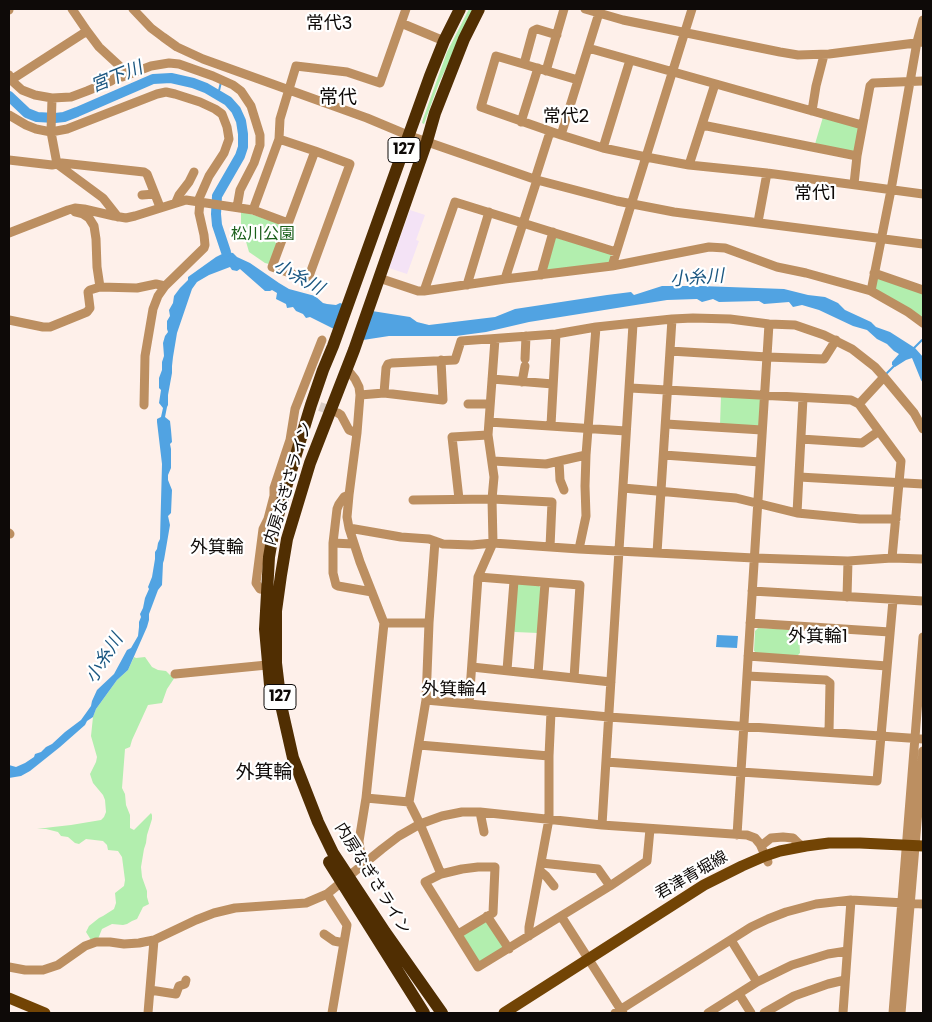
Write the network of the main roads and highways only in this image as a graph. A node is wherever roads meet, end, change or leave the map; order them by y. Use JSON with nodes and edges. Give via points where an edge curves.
{"nodes":[{"id":1,"x":460,"y":9,"type":"edge"},
{"id":2,"x":479,"y":9,"type":"edge"},
{"id":3,"x":915,"y":849,"type":"edge"},
{"id":4,"x":765,"y":855,"type":"junction"},
{"id":5,"x":345,"y":879,"type":"junction"},
{"id":6,"x":591,"y":962,"type":"junction"},
{"id":7,"x":9,"y":998,"type":"edge"},
{"id":8,"x":45,"y":1013,"type":"edge"},
{"id":9,"x":424,"y":1013,"type":"edge"},
{"id":10,"x":442,"y":1013,"type":"edge"},
{"id":11,"x":504,"y":1013,"type":"edge"},
{"id":12,"x":516,"y":1013,"type":"edge"}],
"edges":[{"from":1,"to":5,"type":"highway","name":"内房なぎさライン","number":"127","via":[[444,41],[290,455],[269,557],[265,628],[267,665],[283,752],[310,827]]},
{"from":2,"to":5,"type":"highway","name":"内房なぎさライン","number":"127","via":[[435,113],[354,350],[310,463],[287,539],[280,575],[276,663],[281,705],[293,758],[305,792]]},
{"from":3,"to":4,"type":"main road","name":"君津青堀線","via":[[829,850],[783,857]]},
{"from":3,"to":4,"type":"main road","name":"君津青堀線","via":[[829,843]]},
{"from":4,"to":6,"type":"main road","name":"君津青堀線"},
{"from":5,"to":9,"type":"highway","name":"内房なぎさライン","number":"127"},
{"from":5,"to":10,"type":"highway","name":"内房なぎさライン","number":"127"},
{"from":6,"to":11,"type":"main road","name":"君津青堀線"},
{"from":6,"to":12,"type":"main road","name":"君津青堀線"},
{"from":7,"to":8,"type":"main road"}]}
